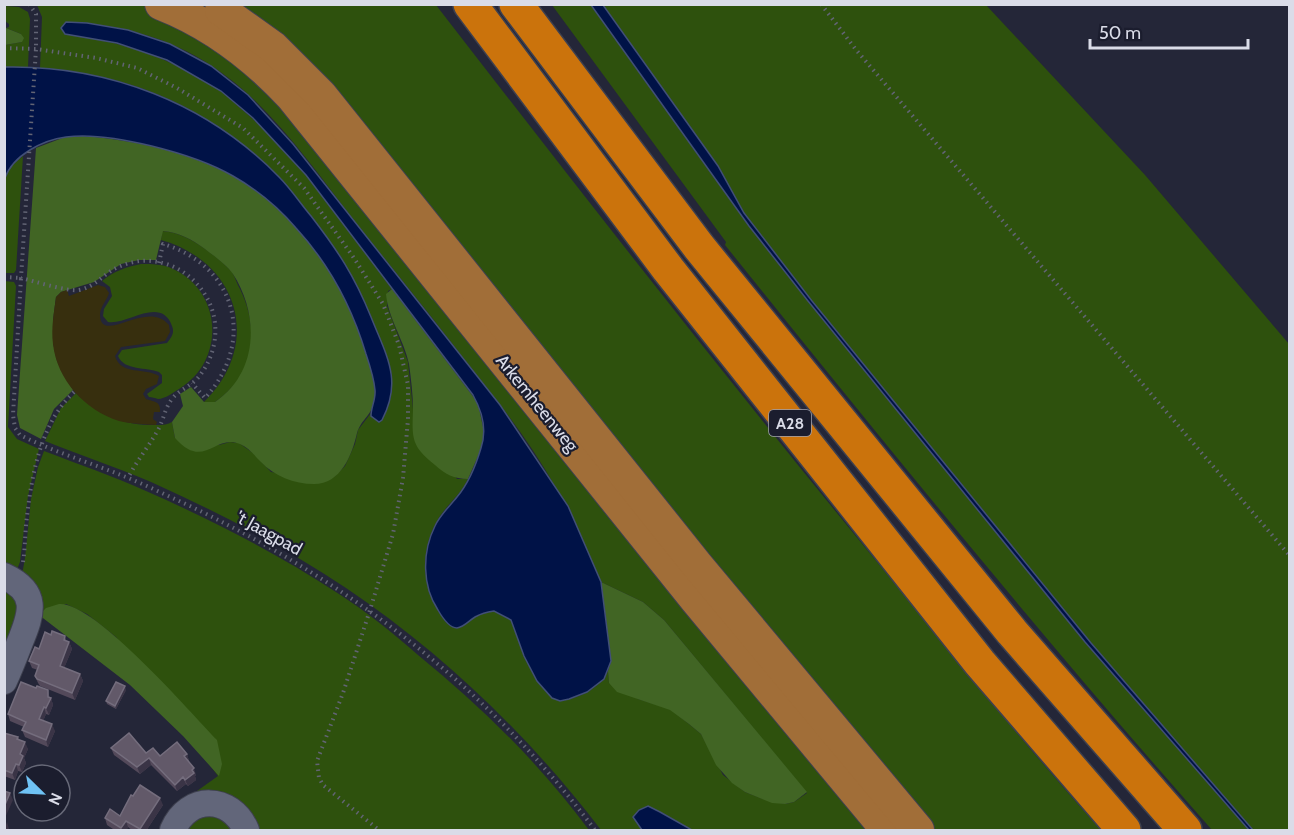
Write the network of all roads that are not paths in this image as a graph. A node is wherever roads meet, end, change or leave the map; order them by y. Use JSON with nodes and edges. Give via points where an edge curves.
{"nodes":[{"id":1,"x":161,"y":4,"type":"edge"},
{"id":2,"x":212,"y":4,"type":"edge"},
{"id":3,"x":470,"y":4,"type":"edge"},
{"id":4,"x":516,"y":4,"type":"edge"},
{"id":5,"x":8,"y":578,"type":"edge"},
{"id":6,"x":4,"y":681,"type":"edge"},
{"id":7,"x":173,"y":831,"type":"edge"},
{"id":8,"x":246,"y":831,"type":"edge"},
{"id":9,"x":887,"y":831,"type":"edge"},
{"id":10,"x":918,"y":831,"type":"edge"},
{"id":11,"x":1124,"y":831,"type":"edge"},
{"id":12,"x":1185,"y":831,"type":"edge"}],
"edges":[{"from":1,"to":9,"type":"main road","name":"Arkemheenweg","via":[[235,45],[292,97],[681,582]]},
{"from":2,"to":10,"type":"main road","name":"Arkemheenweg","via":[[273,47],[321,95],[682,547]]},
{"from":3,"to":11,"type":"highway","number":"A28","via":[[676,279],[980,663]]},
{"from":4,"to":12,"type":"highway","number":"A28","via":[[699,247],[1012,632]]},
{"from":5,"to":6,"type":"street","via":[[28,595],[31,614]]},
{"from":7,"to":8,"type":"street","via":[[186,812],[216,804],[235,813]]}]}
